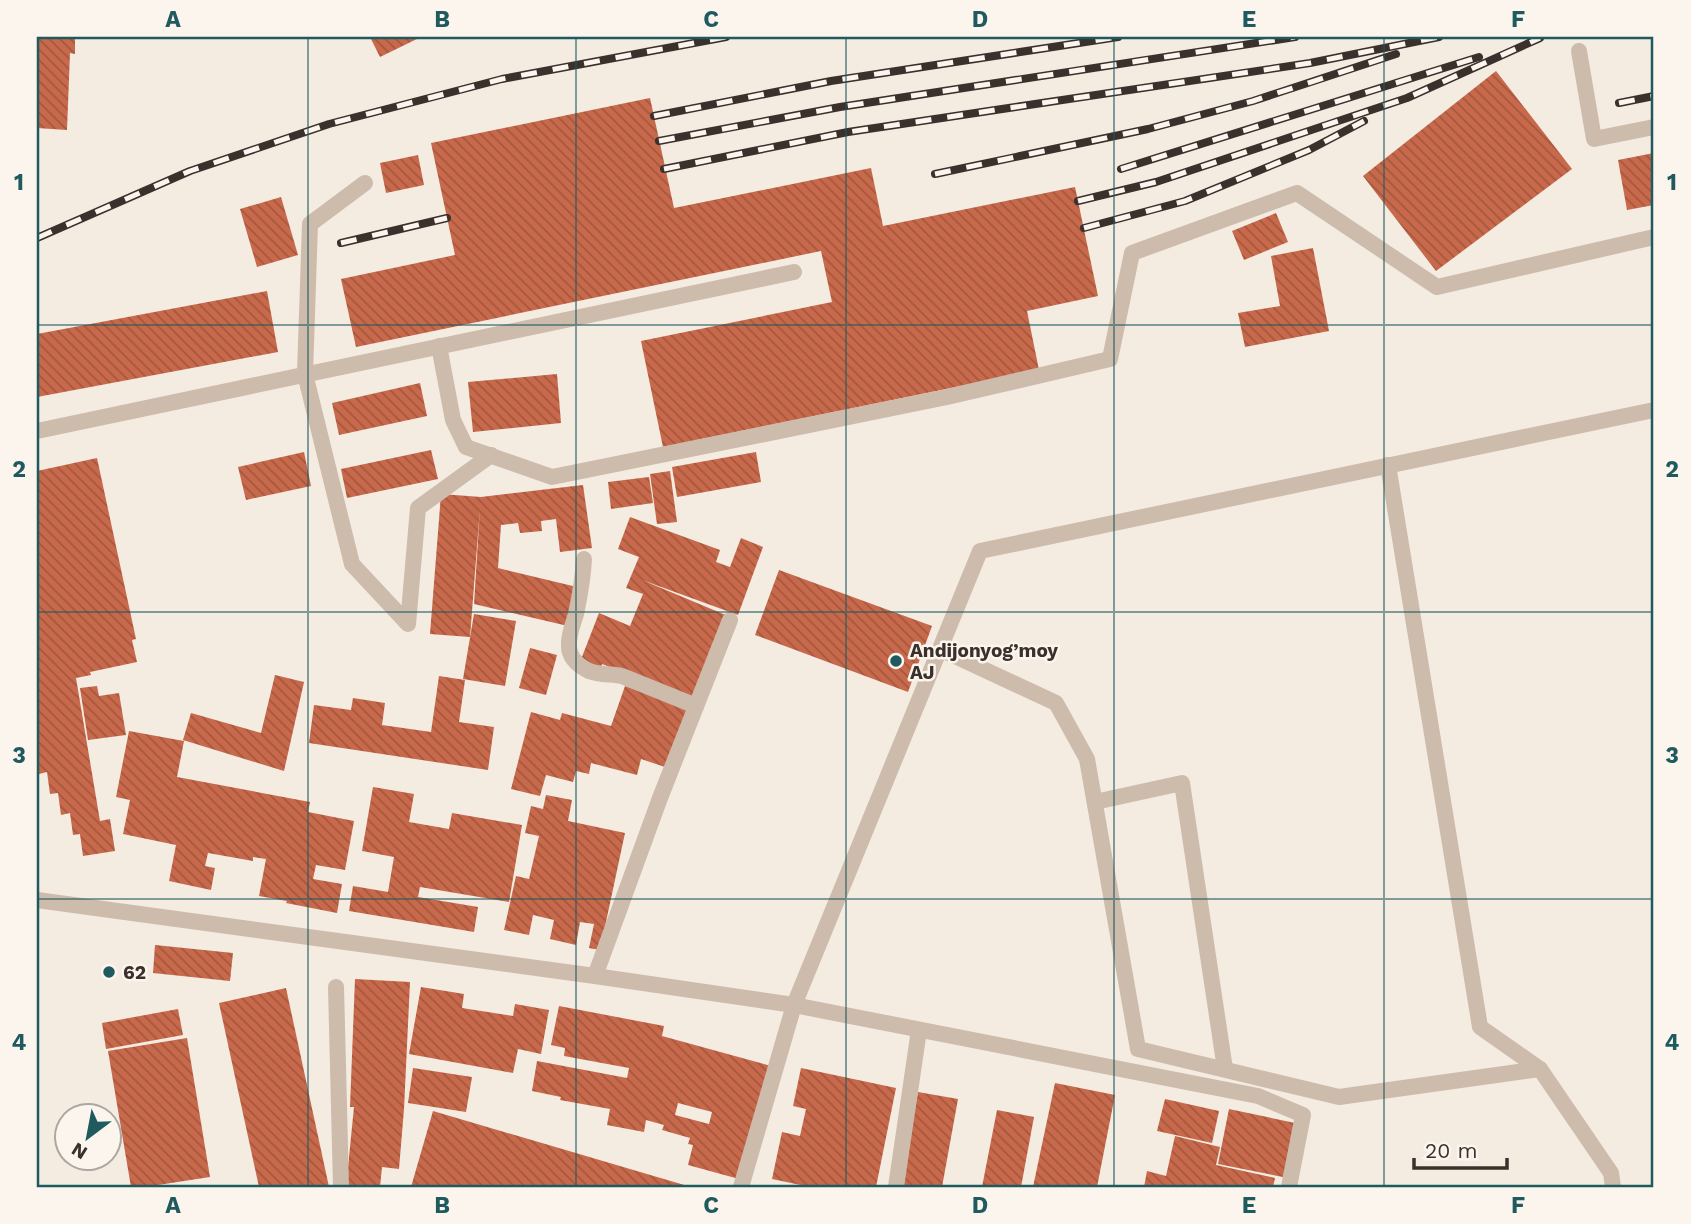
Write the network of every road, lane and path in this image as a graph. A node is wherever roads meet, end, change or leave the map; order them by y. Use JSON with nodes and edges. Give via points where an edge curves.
{"nodes":[{"id":1,"x":1579,"y":51,"type":"dead end"},
{"id":2,"x":1654,"y":127,"type":"edge"},
{"id":3,"x":365,"y":183,"type":"dead end"},
{"id":4,"x":1654,"y":237,"type":"edge"},
{"id":5,"x":794,"y":272,"type":"dead end"},
{"id":6,"x":439,"y":346,"type":"junction"},
{"id":7,"x":305,"y":374,"type":"junction"},
{"id":8,"x":1654,"y":410,"type":"edge"},
{"id":9,"x":37,"y":431,"type":"edge"},
{"id":10,"x":491,"y":455,"type":"junction"},
{"id":11,"x":1388,"y":465,"type":"junction"},
{"id":12,"x":584,"y":559,"type":"dead end"},
{"id":13,"x":730,"y":620,"type":"dead end"},
{"id":14,"x":940,"y":649,"type":"junction"},
{"id":15,"x":696,"y":706,"type":"junction"},
{"id":16,"x":1094,"y":802,"type":"junction"},
{"id":17,"x":37,"y":900,"type":"edge"},
{"id":18,"x":595,"y":976,"type":"junction"},
{"id":19,"x":336,"y":987,"type":"dead end"},
{"id":20,"x":794,"y":1005,"type":"junction"},
{"id":21,"x":919,"y":1030,"type":"junction"},
{"id":22,"x":1224,"y":1069,"type":"junction"},
{"id":23,"x":1540,"y":1069,"type":"junction"},
{"id":24,"x":341,"y":1187,"type":"edge"},
{"id":25,"x":741,"y":1187,"type":"edge"},
{"id":26,"x":896,"y":1187,"type":"edge"},
{"id":27,"x":1289,"y":1187,"type":"edge"},
{"id":28,"x":1613,"y":1187,"type":"edge"}],
"edges":[{"from":1,"to":2,"type":"lane","via":[[1594,139]]},
{"from":3,"to":7,"type":"lane","via":[[310,224]]},
{"from":4,"to":10,"type":"lane","via":[[1437,286],[1297,193],[1132,253],[1111,359],[552,477]]},
{"from":5,"to":6,"type":"lane"},
{"from":6,"to":7,"type":"lane"},
{"from":6,"to":10,"type":"lane","via":[[453,420],[466,447]]},
{"from":7,"to":9,"type":"lane"},
{"from":7,"to":10,"type":"lane","via":[[352,564],[408,624],[418,508]]},
{"from":8,"to":11,"type":"lane"},
{"from":11,"to":14,"type":"lane","via":[[981,551]]},
{"from":11,"to":23,"type":"lane","via":[[1480,1027]]},
{"from":12,"to":15,"type":"lane","via":[[583,584],[568,645],[577,664],[622,676]]},
{"from":13,"to":15,"type":"lane"},
{"from":14,"to":16,"type":"lane","via":[[1056,703],[1087,759]]},
{"from":14,"to":20,"type":"lane"},
{"from":15,"to":18,"type":"lane"},
{"from":16,"to":22,"type":"lane","via":[[1138,1049]]},
{"from":16,"to":22,"type":"lane","via":[[1182,783]]},
{"from":17,"to":18,"type":"lane"},
{"from":18,"to":20,"type":"lane"},
{"from":19,"to":24,"type":"lane"},
{"from":20,"to":21,"type":"lane"},
{"from":20,"to":25,"type":"lane"},
{"from":21,"to":26,"type":"lane"},
{"from":21,"to":27,"type":"lane","via":[[1258,1096],[1303,1115]]},
{"from":22,"to":23,"type":"lane","via":[[1339,1097]]},
{"from":23,"to":28,"type":"lane","via":[[1611,1173]]}]}
